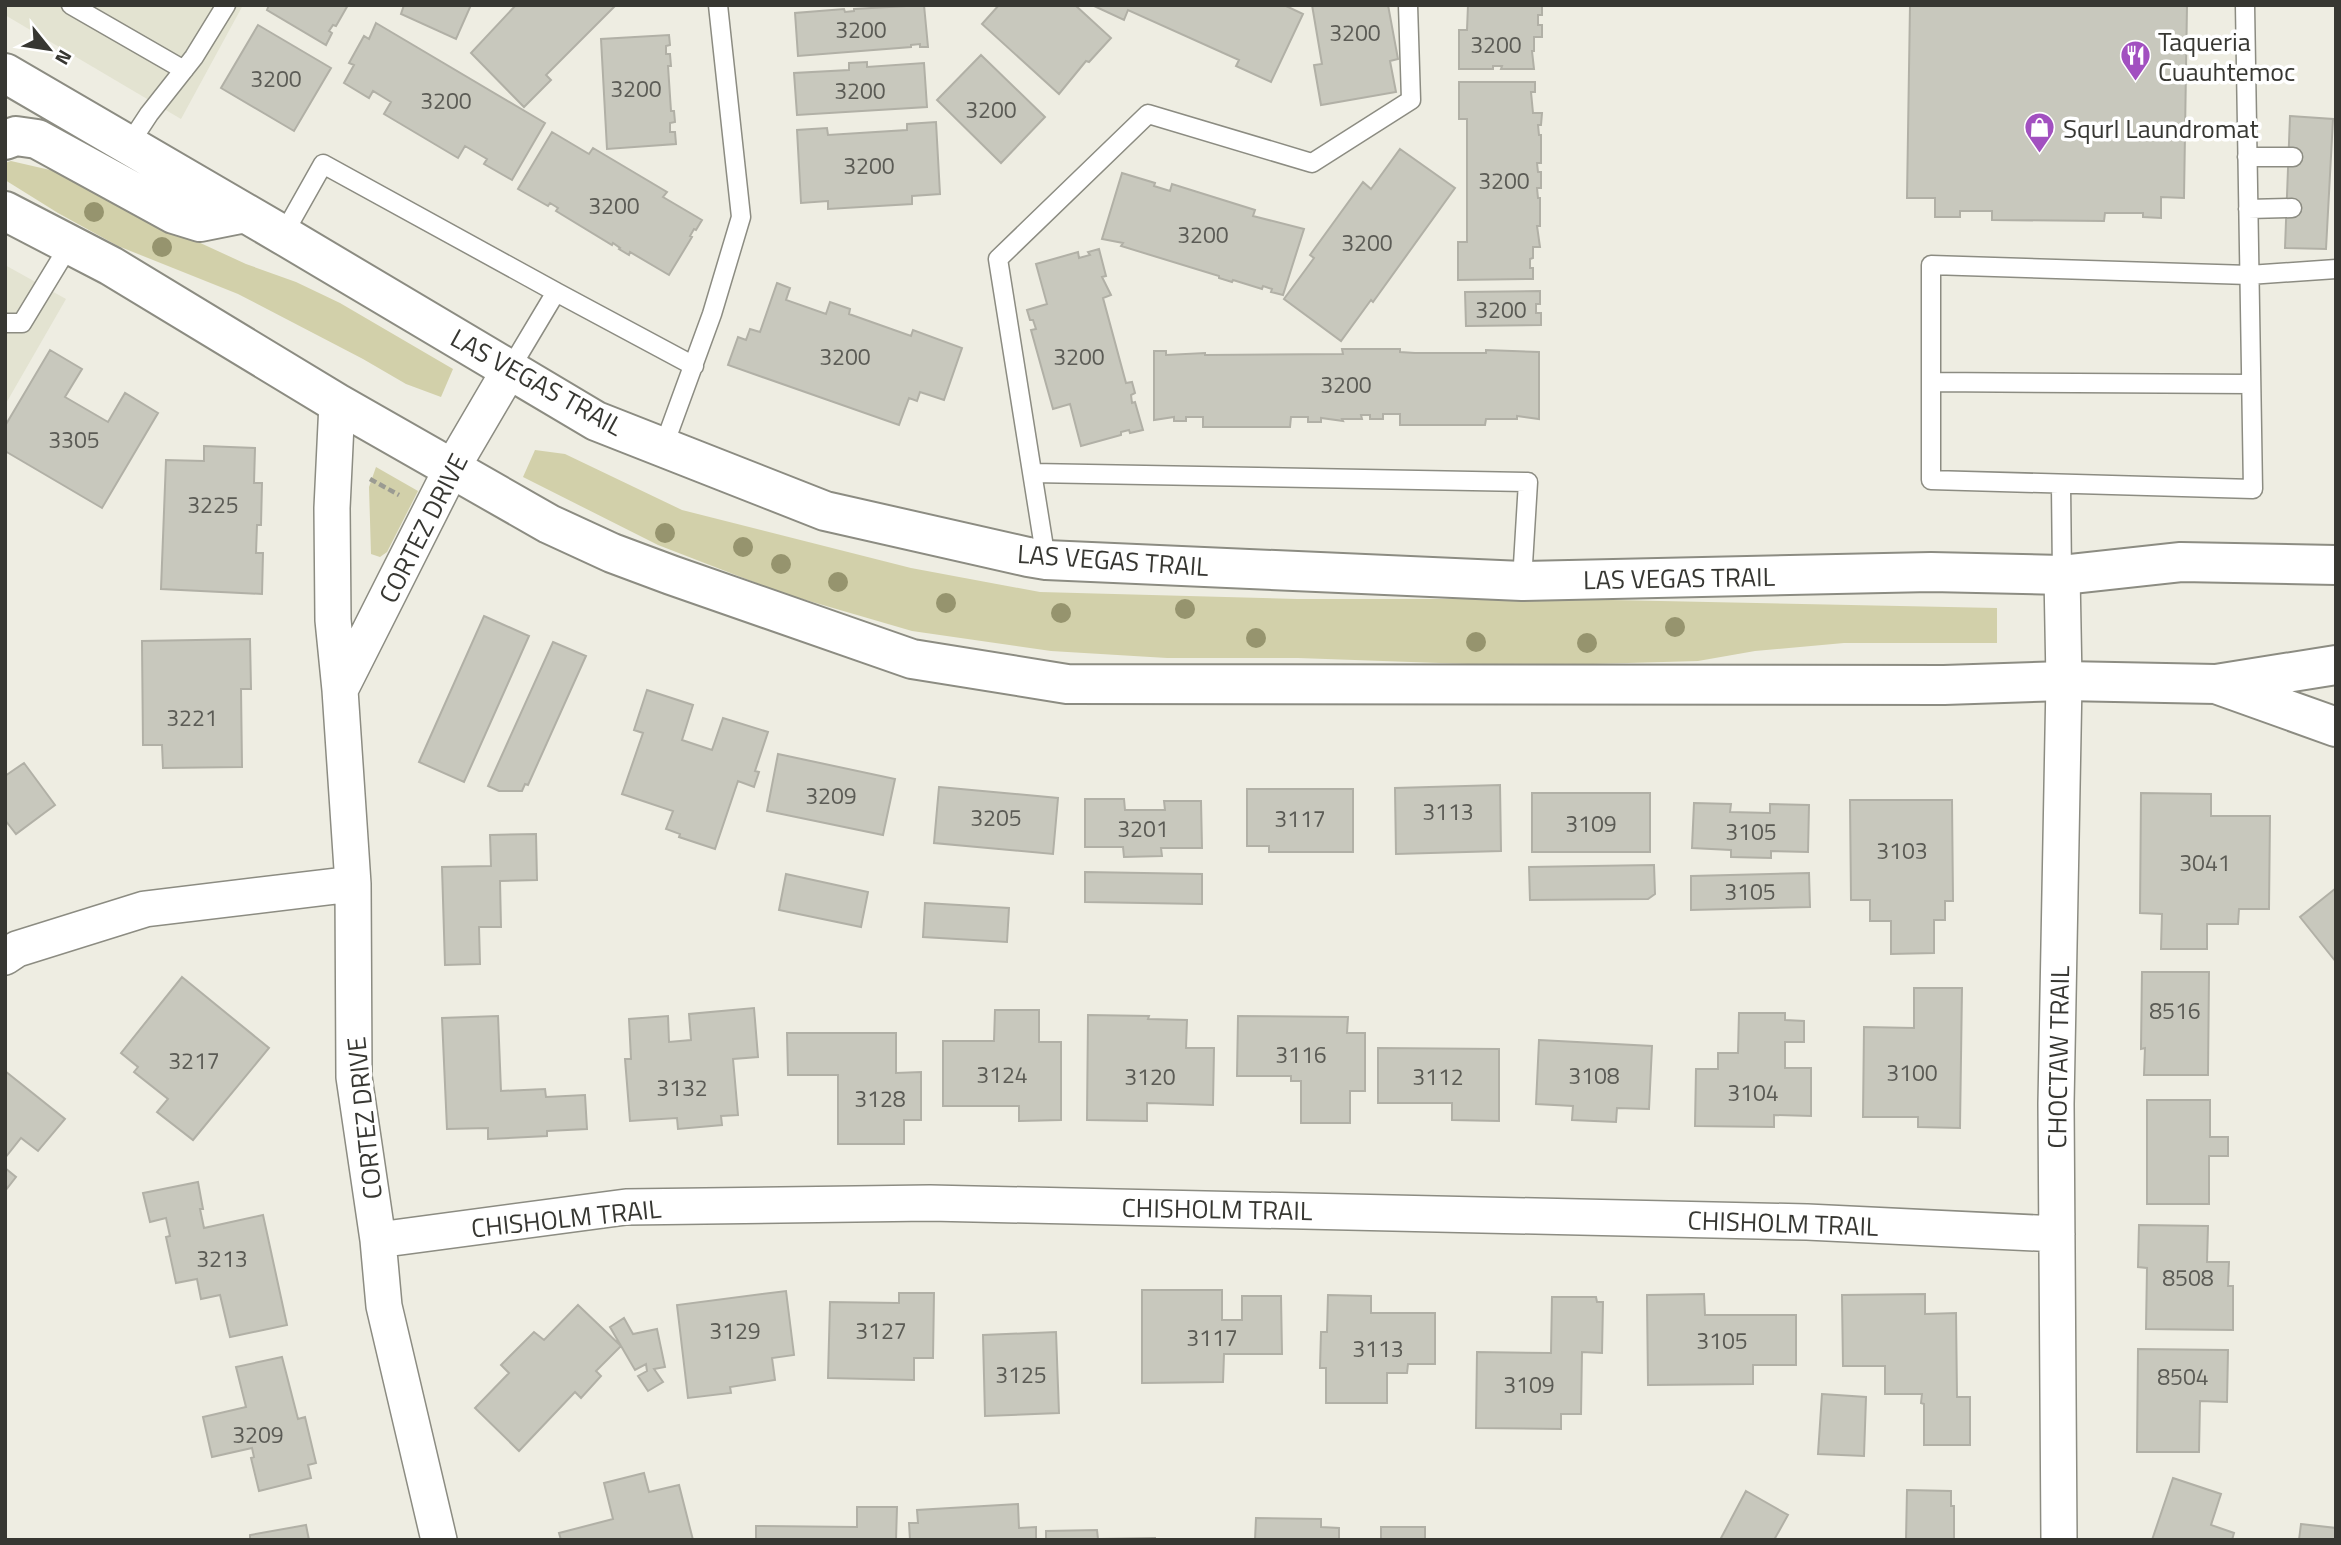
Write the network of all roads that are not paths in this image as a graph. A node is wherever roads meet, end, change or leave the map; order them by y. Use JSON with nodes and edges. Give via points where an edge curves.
{"nodes":[{"id":1,"x":71,"y":5,"type":"edge"},
{"id":2,"x":226,"y":5,"type":"edge"},
{"id":3,"x":718,"y":5,"type":"edge"},
{"id":4,"x":1408,"y":5,"type":"edge"},
{"id":5,"x":2245,"y":5,"type":"edge"},
{"id":6,"x":184,"y":70,"type":"junction"},
{"id":7,"x":5,"y":73,"type":"edge"},
{"id":8,"x":5,"y":140,"type":"edge"},
{"id":9,"x":128,"y":145,"type":"junction"},
{"id":10,"x":2248,"y":157,"type":"junction"},
{"id":11,"x":2293,"y":157,"type":"dead end"},
{"id":12,"x":109,"y":178,"type":"junction"},
{"id":13,"x":2292,"y":208,"type":"dead end"},
{"id":14,"x":2248,"y":209,"type":"junction"},
{"id":15,"x":5,"y":211,"type":"edge"},
{"id":16,"x":245,"y":213,"type":"junction"},
{"id":17,"x":284,"y":234,"type":"junction"},
{"id":18,"x":70,"y":244,"type":"junction"},
{"id":19,"x":2336,"y":269,"type":"edge"},
{"id":20,"x":2249,"y":275,"type":"junction"},
{"id":21,"x":556,"y":292,"type":"junction"},
{"id":22,"x":5,"y":323,"type":"edge"},
{"id":23,"x":694,"y":366,"type":"junction"},
{"id":24,"x":510,"y":369,"type":"junction"},
{"id":25,"x":1931,"y":382,"type":"junction"},
{"id":26,"x":2251,"y":384,"type":"junction"},
{"id":27,"x":337,"y":403,"type":"junction"},
{"id":28,"x":663,"y":448,"type":"junction"},
{"id":29,"x":452,"y":468,"type":"junction"},
{"id":30,"x":1032,"y":473,"type":"junction"},
{"id":31,"x":2061,"y":485,"type":"junction"},
{"id":32,"x":1046,"y":560,"type":"junction"},
{"id":33,"x":2336,"y":565,"type":"edge"},
{"id":34,"x":2062,"y":575,"type":"junction"},
{"id":35,"x":1522,"y":581,"type":"junction"},
{"id":36,"x":2336,"y":665,"type":"edge"},
{"id":37,"x":2064,"y":681,"type":"junction"},
{"id":38,"x":2216,"y":684,"type":"junction"},
{"id":39,"x":340,"y":690,"type":"junction"},
{"id":40,"x":2336,"y":727,"type":"edge"},
{"id":41,"x":353,"y":884,"type":"junction"},
{"id":42,"x":5,"y":957,"type":"edge"},
{"id":43,"x":2057,"y":1234,"type":"junction"},
{"id":44,"x":378,"y":1240,"type":"junction"},
{"id":45,"x":439,"y":1540,"type":"edge"},
{"id":46,"x":2059,"y":1540,"type":"edge"}],
"edges":[{"from":1,"to":6,"type":"lane"},
{"from":2,"to":6,"type":"lane"},
{"from":3,"to":23,"type":"lane","via":[[741,218]]},
{"from":4,"to":30,"type":"lane","via":[[1411,100],[1312,163],[1148,114],[998,260]]},
{"from":5,"to":10,"type":"lane"},
{"from":6,"to":9,"type":"lane"},
{"from":7,"to":9,"type":"main road","name":"LAS VEGAS TRAIL"},
{"from":8,"to":12,"type":"main road","via":[[16,136],[37,139]]},
{"from":9,"to":12,"type":"lane"},
{"from":9,"to":16,"type":"main road","name":"LAS VEGAS TRAIL"},
{"from":10,"to":11,"type":"lane"},
{"from":10,"to":14,"type":"lane"},
{"from":12,"to":16,"type":"main road","via":[[174,214],[200,222]]},
{"from":13,"to":14,"type":"lane"},
{"from":14,"to":20,"type":"lane"},
{"from":15,"to":18,"type":"main road"},
{"from":16,"to":17,"type":"main road","name":"LAS VEGAS TRAIL"},
{"from":17,"to":21,"type":"lane","via":[[323,164]]},
{"from":17,"to":24,"type":"main road","name":"LAS VEGAS TRAIL"},
{"from":18,"to":22,"type":"lane","via":[[22,323]]},
{"from":18,"to":27,"type":"main road"},
{"from":19,"to":20,"type":"lane"},
{"from":20,"to":25,"type":"lane","via":[[1931,265]]},
{"from":20,"to":26,"type":"lane"},
{"from":21,"to":23,"type":"lane"},
{"from":21,"to":24,"type":"lane"},
{"from":23,"to":28,"type":"lane"},
{"from":24,"to":28,"type":"main road","name":"LAS VEGAS TRAIL","via":[[596,421]]},
{"from":24,"to":29,"type":"street","name":"CORTEZ DRIVE"},
{"from":25,"to":26,"type":"lane"},
{"from":25,"to":31,"type":"lane","via":[[1931,480]]},
{"from":26,"to":31,"type":"lane","via":[[2253,489]]},
{"from":27,"to":29,"type":"main road"},
{"from":27,"to":39,"type":"street","name":"CORTEZ DRIVE","via":[[332,620]]},
{"from":28,"to":32,"type":"main road","name":"LAS VEGAS TRAIL","via":[[825,511]]},
{"from":29,"to":37,"type":"main road","via":[[549,524],[683,579],[912,659],[1066,684],[1944,685]]},
{"from":29,"to":39,"type":"street","name":"CORTEZ DRIVE"},
{"from":30,"to":32,"type":"lane"},
{"from":30,"to":35,"type":"lane","via":[[1528,482]]},
{"from":31,"to":34,"type":"lane"},
{"from":32,"to":35,"type":"main road","name":"LAS VEGAS TRAIL"},
{"from":33,"to":34,"type":"main road","name":"LAS VEGAS TRAIL","via":[[2181,562]]},
{"from":34,"to":35,"type":"main road","name":"LAS VEGAS TRAIL","via":[[1931,572]]},
{"from":34,"to":37,"type":"street","name":"CHOCTAW TRAIL"},
{"from":36,"to":38,"type":"main road"},
{"from":37,"to":38,"type":"main road"},
{"from":37,"to":43,"type":"street","name":"CHOCTAW TRAIL"},
{"from":38,"to":40,"type":"main road"},
{"from":39,"to":41,"type":"street","name":"CORTEZ DRIVE"},
{"from":41,"to":42,"type":"street","via":[[145,909],[17,949]]},
{"from":41,"to":44,"type":"street","name":"CORTEZ DRIVE","via":[[354,1077]]},
{"from":43,"to":44,"type":"street","name":"CHISHOLM TRAIL","via":[[1807,1222],[930,1203],[626,1207]]},
{"from":43,"to":46,"type":"street","name":"CHOCTAW TRAIL"},
{"from":44,"to":45,"type":"street","name":"CORTEZ DRIVE","via":[[384,1306]]}]}
